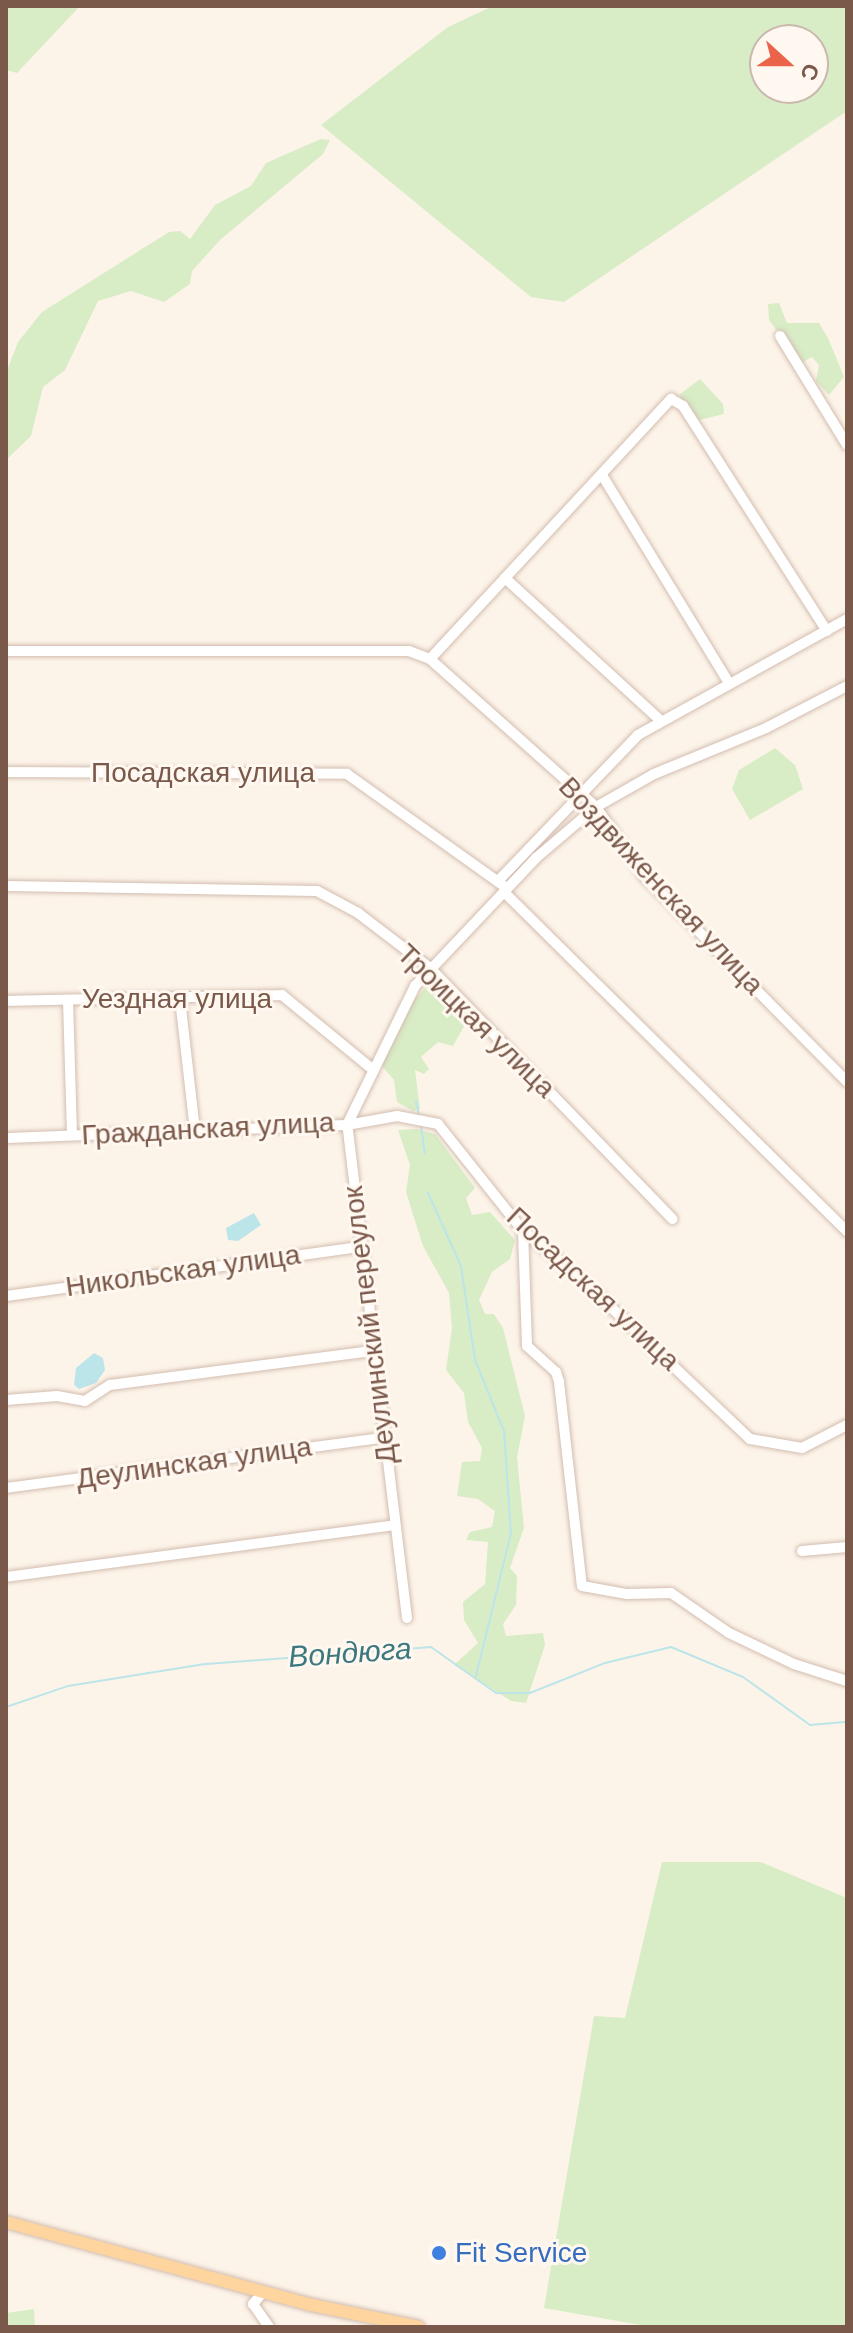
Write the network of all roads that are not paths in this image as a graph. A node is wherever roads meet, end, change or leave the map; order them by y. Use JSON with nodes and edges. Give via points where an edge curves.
{"nodes":[{"id":1,"x":780,"y":336,"type":"dead end"},
{"id":2,"x":847,"y":445,"type":"edge"},
{"id":3,"x":602,"y":475,"type":"junction"},
{"id":4,"x":505,"y":578,"type":"junction"},
{"id":5,"x":847,"y":619,"type":"edge"},
{"id":6,"x":827,"y":631,"type":"junction"},
{"id":7,"x":6,"y":651,"type":"edge"},
{"id":8,"x":430,"y":659,"type":"junction"},
{"id":9,"x":729,"y":683,"type":"junction"},
{"id":10,"x":846,"y":691,"type":"edge"},
{"id":11,"x":661,"y":721,"type":"junction"},
{"id":12,"x":6,"y":772,"type":"edge"},
{"id":13,"x":580,"y":793,"type":"junction"},
{"id":14,"x":596,"y":807,"type":"junction"},
{"id":15,"x":6,"y":886,"type":"edge"},
{"id":16,"x":503,"y":887,"type":"junction"},
{"id":17,"x":430,"y":968,"type":"junction"},
{"id":18,"x":180,"y":999,"type":"junction"},
{"id":19,"x":68,"y":1000,"type":"junction"},
{"id":20,"x":6,"y":1001,"type":"edge"},
{"id":21,"x":372,"y":1069,"type":"junction"},
{"id":22,"x":847,"y":1082,"type":"edge"},
{"id":23,"x":347,"y":1125,"type":"junction"},
{"id":24,"x":195,"y":1131,"type":"junction"},
{"id":25,"x":72,"y":1135,"type":"junction"},
{"id":26,"x":6,"y":1138,"type":"edge"},
{"id":27,"x":672,"y":1219,"type":"dead end"},
{"id":28,"x":523,"y":1231,"type":"junction"},
{"id":29,"x":847,"y":1232,"type":"edge"},
{"id":30,"x":360,"y":1247,"type":"junction"},
{"id":31,"x":6,"y":1296,"type":"edge"},
{"id":32,"x":372,"y":1351,"type":"junction"},
{"id":33,"x":6,"y":1400,"type":"edge"},
{"id":34,"x":847,"y":1425,"type":"edge"},
{"id":35,"x":383,"y":1438,"type":"junction"},
{"id":36,"x":6,"y":1488,"type":"edge"},
{"id":37,"x":394,"y":1525,"type":"junction"},
{"id":38,"x":847,"y":1547,"type":"edge"},
{"id":39,"x":802,"y":1551,"type":"dead end"},
{"id":40,"x":6,"y":1577,"type":"edge"},
{"id":41,"x":407,"y":1618,"type":"dead end"},
{"id":42,"x":847,"y":1681,"type":"edge"},
{"id":43,"x":6,"y":2222,"type":"edge"},
{"id":44,"x":244,"y":2287,"type":"junction"},
{"id":45,"x":263,"y":2292,"type":"junction"},
{"id":46,"x":253,"y":2304,"type":"junction"},
{"id":47,"x":269,"y":2327,"type":"edge"},
{"id":48,"x":419,"y":2327,"type":"edge"}],
"edges":[{"from":1,"to":2,"type":"street"},
{"from":3,"to":4,"type":"street"},
{"from":3,"to":6,"type":"street","via":[[671,399],[683,406]]},
{"from":3,"to":9,"type":"street"},
{"from":4,"to":8,"type":"street"},
{"from":4,"to":11,"type":"street"},
{"from":5,"to":6,"type":"street"},
{"from":6,"to":9,"type":"street"},
{"from":7,"to":8,"type":"street","via":[[409,651]]},
{"from":8,"to":13,"type":"street","name":"Воздвиженская улица"},
{"from":9,"to":11,"type":"street"},
{"from":10,"to":14,"type":"street","name":"Гражданская улица","via":[[654,774]]},
{"from":11,"to":13,"type":"street","via":[[638,735]]},
{"from":12,"to":16,"type":"street","name":"Посадская улица","via":[[347,774]]},
{"from":13,"to":14,"type":"street","name":"Воздвиженская улица"},
{"from":13,"to":16,"type":"street"},
{"from":14,"to":16,"type":"street","name":"Гражданская улица"},
{"from":14,"to":22,"type":"street","name":"Воздвиженская улица","via":[[644,876]]},
{"from":15,"to":17,"type":"street","name":"Троицкая улица","via":[[317,891],[358,913]]},
{"from":16,"to":17,"type":"street","name":"Гражданская улица"},
{"from":16,"to":29,"type":"street","name":"Посадская улица"},
{"from":17,"to":21,"type":"street","name":"Гражданская улица","via":[[402,1007]]},
{"from":17,"to":27,"type":"street","name":"Троицкая улица"},
{"from":18,"to":19,"type":"street","name":"Уездная улица"},
{"from":18,"to":21,"type":"street","name":"Уездная улица","via":[[282,995]]},
{"from":18,"to":24,"type":"street"},
{"from":19,"to":20,"type":"street","name":"Уездная улица"},
{"from":19,"to":25,"type":"street"},
{"from":21,"to":23,"type":"street","name":"Гражданская улица"},
{"from":23,"to":24,"type":"street","name":"Гражданская улица"},
{"from":23,"to":28,"type":"street","name":"Посадская улица","via":[[397,1116],[438,1124]]},
{"from":23,"to":30,"type":"street","name":"Деулинский переулок"},
{"from":24,"to":25,"type":"street","name":"Гражданская улица"},
{"from":25,"to":26,"type":"street","name":"Гражданская улица"},
{"from":28,"to":34,"type":"street","name":"Посадская улица","via":[[576,1274],[750,1439],[802,1448]]},
{"from":28,"to":42,"type":"street","via":[[527,1346],[556,1372],[559,1382],[582,1586],[627,1594],[671,1593],[729,1633],[794,1664]]},
{"from":30,"to":31,"type":"street","name":"Никольская улица"},
{"from":30,"to":32,"type":"street","name":"Деулинский переулок"},
{"from":32,"to":33,"type":"street","via":[[110,1385],[85,1401],[57,1396]]},
{"from":32,"to":35,"type":"street","name":"Деулинский переулок"},
{"from":35,"to":36,"type":"street","name":"Деулинская улица"},
{"from":35,"to":37,"type":"street","name":"Деулинский переулок"},
{"from":37,"to":40,"type":"street"},
{"from":37,"to":41,"type":"street","name":"Деулинский переулок"},
{"from":38,"to":39,"type":"street"},
{"from":43,"to":44,"type":"main road"},
{"from":44,"to":45,"type":"main road"},
{"from":44,"to":46,"type":"street"},
{"from":45,"to":46,"type":"street"},
{"from":45,"to":48,"type":"main road"},
{"from":46,"to":47,"type":"street"}]}
